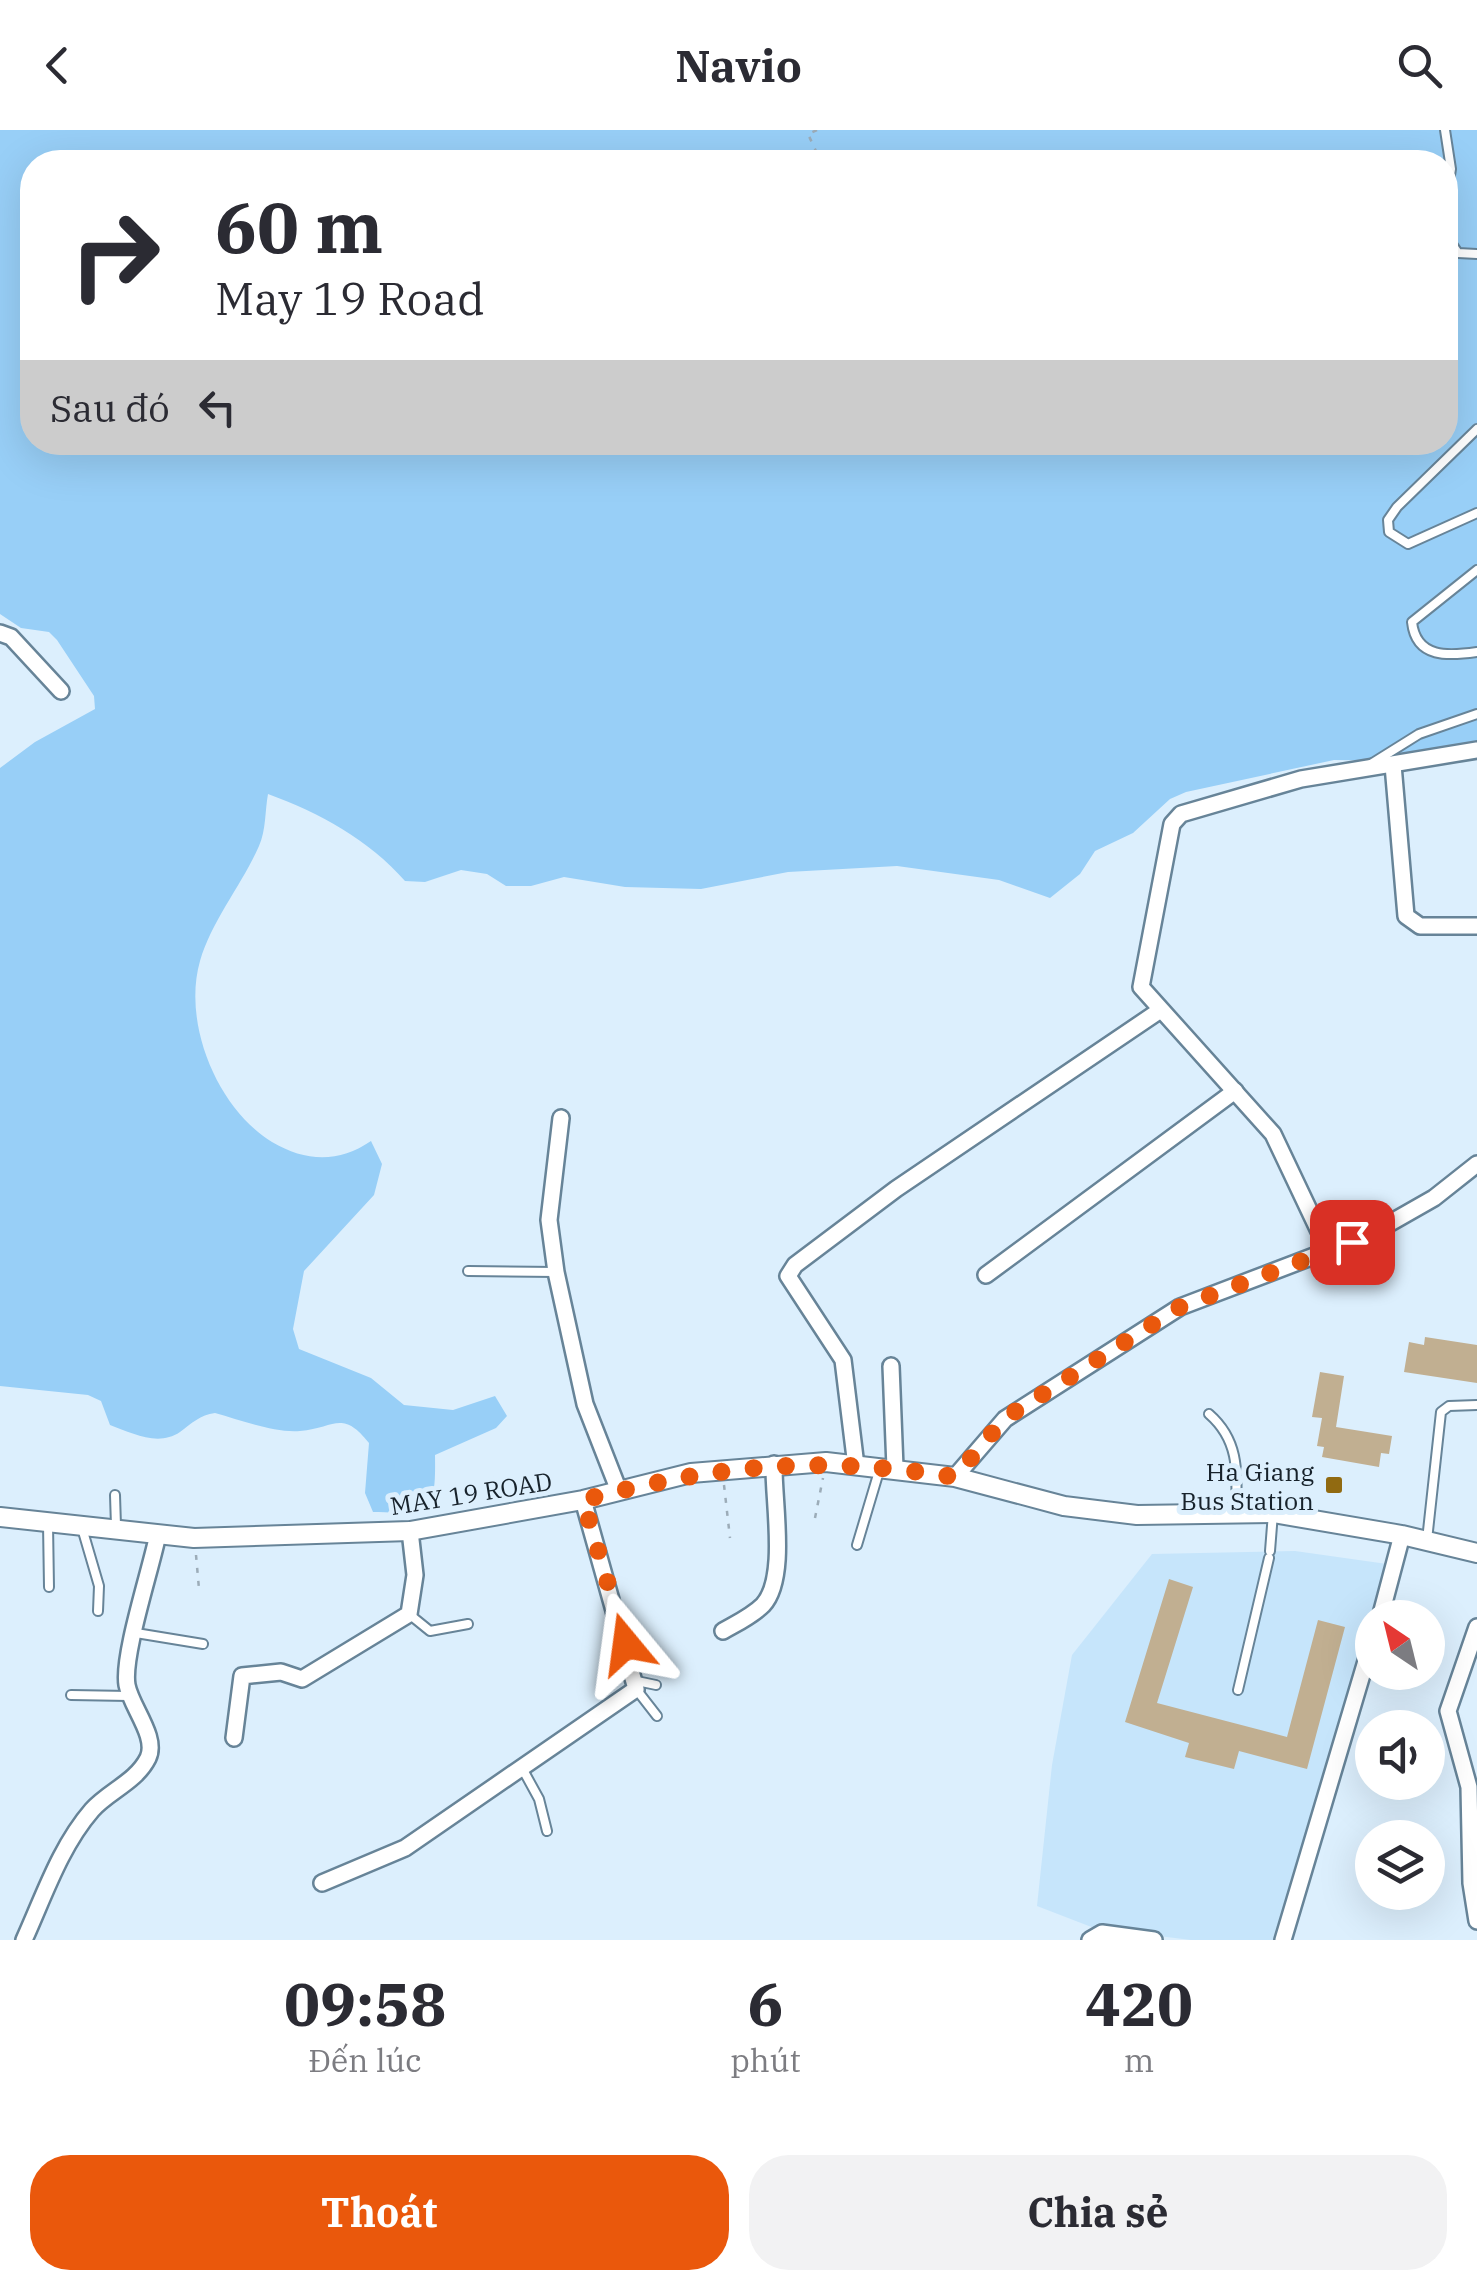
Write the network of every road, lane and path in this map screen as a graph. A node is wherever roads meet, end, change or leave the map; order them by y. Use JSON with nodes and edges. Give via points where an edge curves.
{"nodes":[{"id":1,"x":816,"y":130,"type":"edge"},
{"id":2,"x":816,"y":150,"type":"edge"},
{"id":3,"x":1477,"y":429,"type":"edge"},
{"id":4,"x":1458,"y":448,"type":"edge"},
{"id":5,"x":1450,"y":455,"type":"edge"},
{"id":6,"x":1477,"y":513,"type":"edge"},
{"id":7,"x":1477,"y":570,"type":"edge"},
{"id":8,"x":0,"y":633,"type":"edge"},
{"id":9,"x":1477,"y":652,"type":"edge"},
{"id":10,"x":61,"y":690,"type":"dead end"},
{"id":11,"x":1477,"y":714,"type":"edge"},
{"id":12,"x":1477,"y":750,"type":"edge"},
{"id":13,"x":1393,"y":765,"type":"junction"},
{"id":14,"x":1364,"y":770,"type":"junction"},
{"id":15,"x":1477,"y":926,"type":"edge"},
{"id":16,"x":1159,"y":1010,"type":"junction"},
{"id":17,"x":1235,"y":1091,"type":"junction"},
{"id":18,"x":561,"y":1118,"type":"dead end"},
{"id":19,"x":1477,"y":1164,"type":"edge"},
{"id":20,"x":1327,"y":1248,"type":"junction"},
{"id":21,"x":468,"y":1271,"type":"dead end"},
{"id":22,"x":556,"y":1272,"type":"junction"},
{"id":23,"x":986,"y":1275,"type":"dead end"},
{"id":24,"x":891,"y":1366,"type":"dead end"},
{"id":25,"x":1477,"y":1405,"type":"edge"},
{"id":26,"x":1209,"y":1414,"type":"dead end"},
{"id":27,"x":826,"y":1462,"type":"junction"},
{"id":28,"x":774,"y":1464,"type":"junction"},
{"id":29,"x":856,"y":1466,"type":"junction"},
{"id":30,"x":888,"y":1467,"type":"junction"},
{"id":31,"x":722,"y":1469,"type":"junction"},
{"id":32,"x":955,"y":1477,"type":"junction"},
{"id":33,"x":619,"y":1491,"type":"junction"},
{"id":34,"x":115,"y":1495,"type":"dead end"},
{"id":35,"x":583,"y":1500,"type":"junction"},
{"id":36,"x":1236,"y":1511,"type":"junction"},
{"id":37,"x":1274,"y":1513,"type":"junction"},
{"id":38,"x":0,"y":1516,"type":"edge"},
{"id":39,"x":815,"y":1518,"type":"dead end"},
{"id":40,"x":48,"y":1524,"type":"junction"},
{"id":41,"x":82,"y":1528,"type":"junction"},
{"id":42,"x":116,"y":1531,"type":"junction"},
{"id":43,"x":410,"y":1531,"type":"junction"},
{"id":44,"x":158,"y":1534,"type":"junction"},
{"id":45,"x":1402,"y":1535,"type":"junction"},
{"id":46,"x":194,"y":1538,"type":"junction"},
{"id":47,"x":730,"y":1538,"type":"dead end"},
{"id":48,"x":1428,"y":1540,"type":"junction"},
{"id":49,"x":857,"y":1545,"type":"dead end"},
{"id":50,"x":1477,"y":1554,"type":"edge"},
{"id":51,"x":49,"y":1587,"type":"dead end"},
{"id":52,"x":199,"y":1589,"type":"dead end"},
{"id":53,"x":1385,"y":1600,"type":"edge"},
{"id":54,"x":98,"y":1611,"type":"dead end"},
{"id":55,"x":409,"y":1614,"type":"junction"},
{"id":56,"x":468,"y":1624,"type":"dead end"},
{"id":57,"x":1477,"y":1627,"type":"edge"},
{"id":58,"x":723,"y":1631,"type":"dead end"},
{"id":59,"x":136,"y":1633,"type":"junction"},
{"id":60,"x":203,"y":1644,"type":"dead end"},
{"id":61,"x":636,"y":1685,"type":"junction"},
{"id":62,"x":656,"y":1685,"type":"dead end"},
{"id":63,"x":1238,"y":1690,"type":"dead end"},
{"id":64,"x":1357,"y":1690,"type":"edge"},
{"id":65,"x":71,"y":1695,"type":"dead end"},
{"id":66,"x":130,"y":1696,"type":"junction"},
{"id":67,"x":658,"y":1716,"type":"dead end"},
{"id":68,"x":234,"y":1738,"type":"dead end"},
{"id":69,"x":522,"y":1768,"type":"junction"},
{"id":70,"x":547,"y":1832,"type":"dead end"},
{"id":71,"x":322,"y":1884,"type":"dead end"},
{"id":72,"x":1477,"y":1921,"type":"edge"},
{"id":73,"x":24,"y":1940,"type":"edge"},
{"id":74,"x":1090,"y":1940,"type":"edge"},
{"id":75,"x":1154,"y":1940,"type":"edge"},
{"id":76,"x":1283,"y":1940,"type":"edge"}],
"edges":[{"from":1,"to":2,"type":"path","via":[[808,134]]},
{"from":3,"to":4,"type":"lane"},
{"from":5,"to":6,"type":"lane","via":[[1397,507],[1389,532],[1408,544]]},
{"from":7,"to":9,"type":"lane","via":[[1412,622],[1434,654]]},
{"from":8,"to":10,"type":"street","via":[[11,636]]},
{"from":11,"to":14,"type":"lane","via":[[1389,748]]},
{"from":12,"to":13,"type":"street"},
{"from":13,"to":14,"type":"street"},
{"from":13,"to":15,"type":"street","via":[[1406,916],[1420,926]]},
{"from":14,"to":16,"type":"street","via":[[1301,779],[1177,818],[1140,977]]},
{"from":16,"to":17,"type":"street"},
{"from":16,"to":29,"type":"street","via":[[794,1265],[788,1276],[846,1370]]},
{"from":17,"to":20,"type":"street","via":[[1273,1134]]},
{"from":17,"to":23,"type":"street"},
{"from":18,"to":22,"type":"street","via":[[549,1220]]},
{"from":19,"to":20,"type":"street","via":[[1414,1210]]},
{"from":20,"to":32,"type":"street","via":[[1180,1307],[1005,1418]]},
{"from":21,"to":22,"type":"lane"},
{"from":22,"to":33,"type":"street","via":[[585,1404]]},
{"from":24,"to":30,"type":"street"},
{"from":25,"to":48,"type":"lane","via":[[1441,1412]]},
{"from":26,"to":36,"type":"lane","via":[[1231,1439]]},
{"from":27,"to":28,"type":"street","name":"MAY 19 ROAD"},
{"from":27,"to":29,"type":"street","name":"MAY 19 ROAD"},
{"from":27,"to":39,"type":"path"},
{"from":28,"to":31,"type":"street","name":"MAY 19 ROAD"},
{"from":28,"to":58,"type":"street","via":[[774,1583],[766,1602]]},
{"from":29,"to":30,"type":"street","name":"MAY 19 ROAD"},
{"from":30,"to":32,"type":"street","name":"MAY 19 ROAD"},
{"from":30,"to":49,"type":"lane"},
{"from":31,"to":33,"type":"street","name":"MAY 19 ROAD"},
{"from":31,"to":47,"type":"path"},
{"from":32,"to":36,"type":"street","name":"MAY 19 ROAD","via":[[1064,1506],[1138,1515]]},
{"from":33,"to":35,"type":"street","name":"MAY 19 ROAD"},
{"from":34,"to":42,"type":"lane"},
{"from":35,"to":43,"type":"street","name":"MAY 19 ROAD"},
{"from":35,"to":61,"type":"street"},
{"from":36,"to":37,"type":"street","name":"MAY 19 ROAD"},
{"from":37,"to":45,"type":"street","name":"MAY 19 ROAD"},
{"from":37,"to":63,"type":"lane"},
{"from":38,"to":40,"type":"street","name":"MAY 19 ROAD"},
{"from":40,"to":41,"type":"street","name":"MAY 19 ROAD"},
{"from":40,"to":51,"type":"lane"},
{"from":41,"to":42,"type":"street","name":"MAY 19 ROAD"},
{"from":41,"to":54,"type":"lane","via":[[99,1586]]},
{"from":42,"to":44,"type":"street","name":"MAY 19 ROAD"},
{"from":43,"to":46,"type":"street","name":"MAY 19 ROAD"},
{"from":43,"to":55,"type":"street","via":[[415,1575]]},
{"from":44,"to":46,"type":"street","name":"MAY 19 ROAD"},
{"from":44,"to":59,"type":"street"},
{"from":45,"to":48,"type":"street","name":"MAY 19 ROAD"},
{"from":45,"to":53,"type":"street"},
{"from":46,"to":52,"type":"path"},
{"from":48,"to":50,"type":"street","name":"MAY 19 ROAD"},
{"from":55,"to":56,"type":"lane","via":[[430,1632]]},
{"from":55,"to":68,"type":"street","via":[[302,1679],[281,1672],[242,1676]]},
{"from":57,"to":72,"type":"street","via":[[1448,1711],[1468,1787]]},
{"from":59,"to":60,"type":"lane"},
{"from":59,"to":66,"type":"street","via":[[126,1665]]},
{"from":61,"to":62,"type":"lane"},
{"from":61,"to":67,"type":"lane"},
{"from":61,"to":69,"type":"street"},
{"from":64,"to":76,"type":"street"},
{"from":65,"to":66,"type":"lane"},
{"from":66,"to":73,"type":"street","via":[[150,1756],[93,1808],[66,1846]]},
{"from":69,"to":70,"type":"lane"},
{"from":69,"to":71,"type":"street","via":[[405,1848]]},
{"from":74,"to":75,"type":"street","via":[[1102,1933]]}]}
